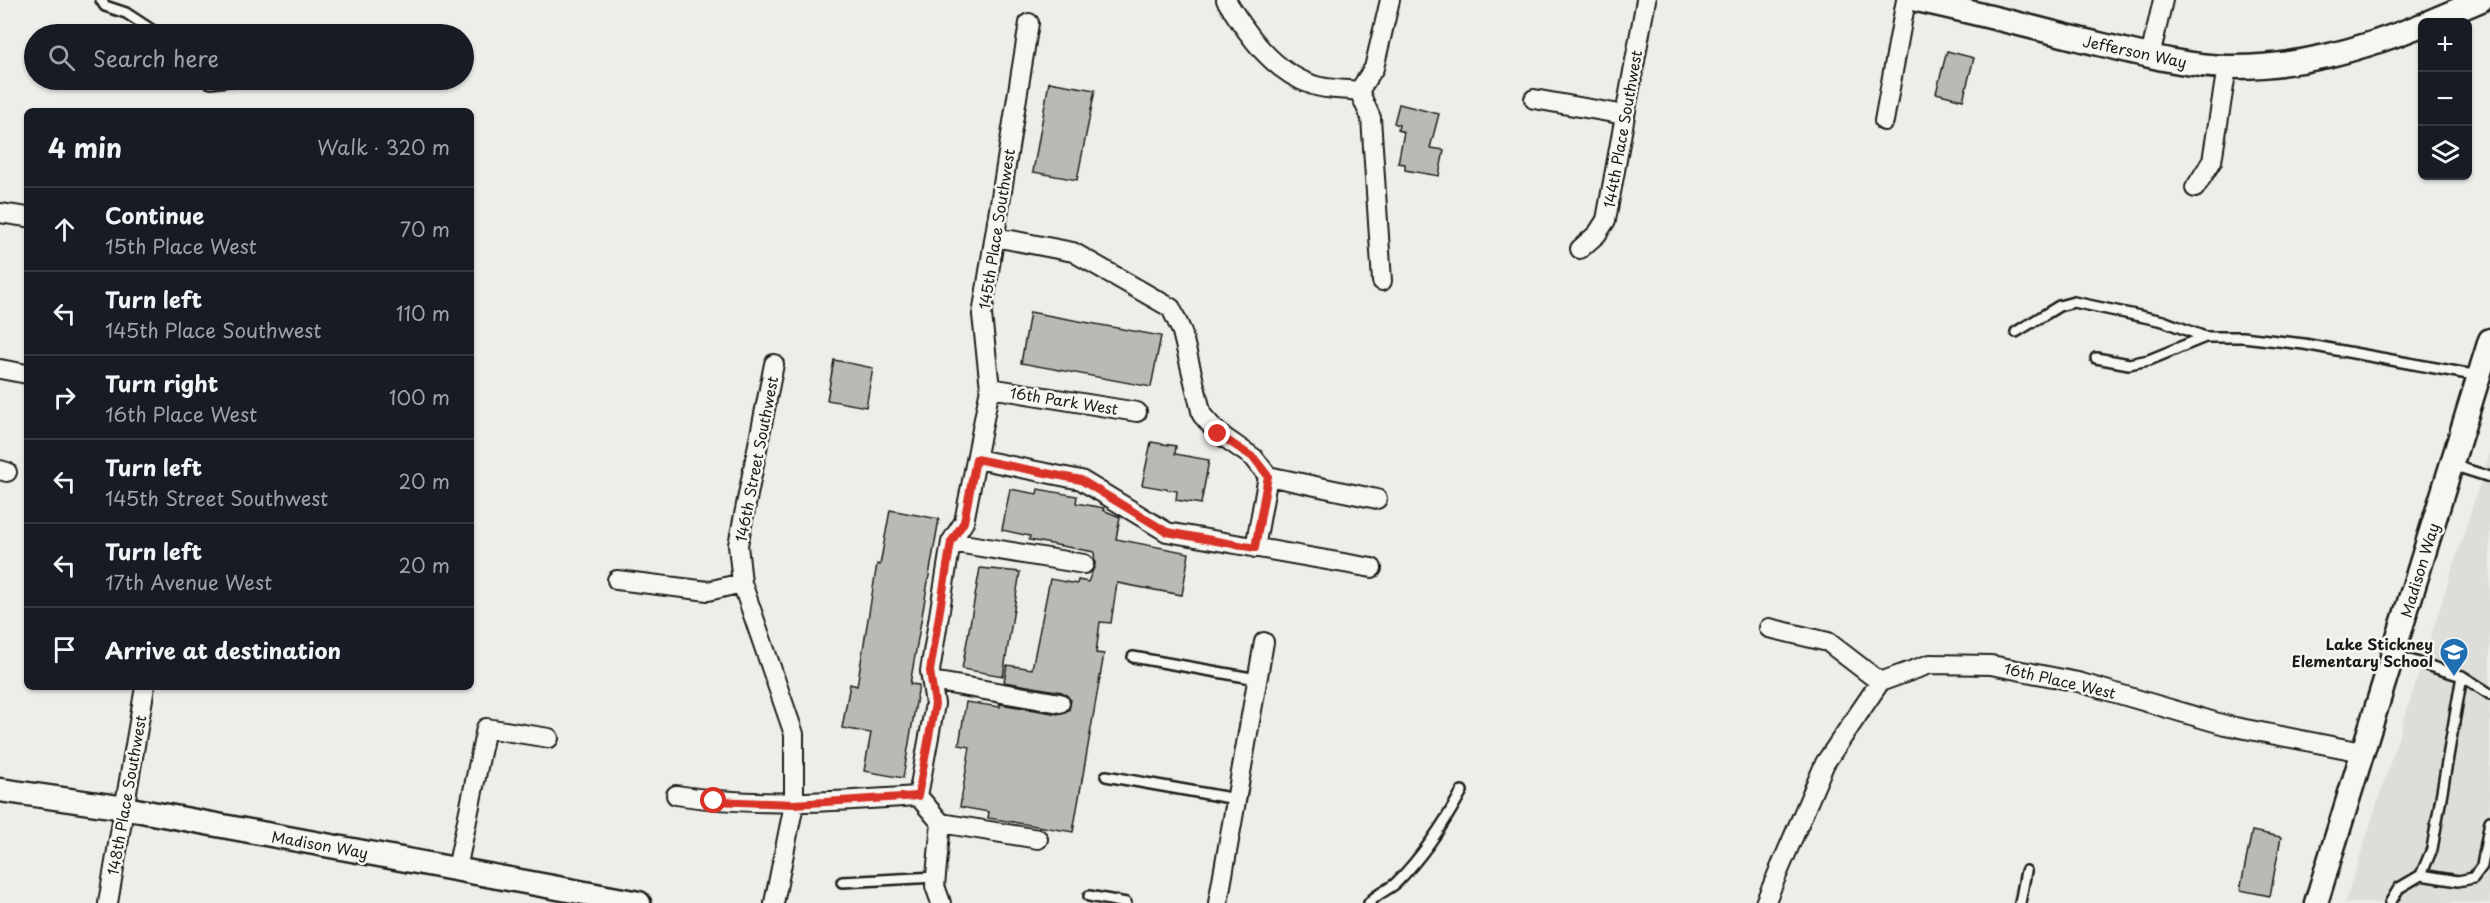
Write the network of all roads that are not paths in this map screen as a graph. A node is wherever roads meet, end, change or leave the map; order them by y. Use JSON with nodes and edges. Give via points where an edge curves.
{"nodes":[{"id":1,"x":101,"y":0,"type":"edge"},
{"id":2,"x":1226,"y":0,"type":"edge"},
{"id":3,"x":1390,"y":0,"type":"edge"},
{"id":4,"x":1646,"y":0,"type":"edge"},
{"id":5,"x":1906,"y":0,"type":"edge"},
{"id":6,"x":2163,"y":0,"type":"edge"},
{"id":7,"x":2481,"y":0,"type":"edge"},
{"id":8,"x":1925,"y":1,"type":"edge"},
{"id":9,"x":2438,"y":18,"type":"edge"},
{"id":10,"x":1029,"y":23,"type":"dead end"},
{"id":11,"x":143,"y":24,"type":"edge"},
{"id":12,"x":2418,"y":27,"type":"edge"},
{"id":13,"x":2150,"y":57,"type":"junction"},
{"id":14,"x":2227,"y":67,"type":"junction"},
{"id":15,"x":1359,"y":91,"type":"junction"},
{"id":16,"x":1534,"y":99,"type":"dead end"},
{"id":17,"x":1625,"y":115,"type":"junction"},
{"id":18,"x":1884,"y":121,"type":"dead end"},
{"id":19,"x":2196,"y":188,"type":"dead end"},
{"id":20,"x":0,"y":213,"type":"edge"},
{"id":21,"x":24,"y":217,"type":"edge"},
{"id":22,"x":995,"y":237,"type":"junction"},
{"id":23,"x":1580,"y":249,"type":"dead end"},
{"id":24,"x":1382,"y":281,"type":"dead end"},
{"id":25,"x":2016,"y":332,"type":"dead end"},
{"id":26,"x":2205,"y":337,"type":"junction"},
{"id":27,"x":2490,"y":340,"type":"edge"},
{"id":28,"x":2096,"y":358,"type":"dead end"},
{"id":29,"x":774,"y":364,"type":"dead end"},
{"id":30,"x":0,"y":369,"type":"edge"},
{"id":31,"x":24,"y":373,"type":"edge"},
{"id":32,"x":2479,"y":376,"type":"junction"},
{"id":33,"x":990,"y":388,"type":"junction"},
{"id":34,"x":1137,"y":412,"type":"dead end"},
{"id":35,"x":976,"y":459,"type":"junction"},
{"id":36,"x":2452,"y":465,"type":"junction"},
{"id":37,"x":1268,"y":476,"type":"junction"},
{"id":38,"x":2490,"y":477,"type":"edge"},
{"id":39,"x":1377,"y":499,"type":"dead end"},
{"id":40,"x":951,"y":542,"type":"junction"},
{"id":41,"x":1255,"y":548,"type":"junction"},
{"id":42,"x":1084,"y":564,"type":"dead end"},
{"id":43,"x":1372,"y":568,"type":"dead end"},
{"id":44,"x":616,"y":580,"type":"dead end"},
{"id":45,"x":742,"y":583,"type":"junction"},
{"id":46,"x":1769,"y":628,"type":"dead end"},
{"id":47,"x":1264,"y":642,"type":"dead end"},
{"id":48,"x":2392,"y":655,"type":"junction"},
{"id":49,"x":1133,"y":657,"type":"dead end"},
{"id":50,"x":2462,"y":676,"type":"junction"},
{"id":51,"x":1257,"y":679,"type":"junction"},
{"id":52,"x":932,"y":681,"type":"junction"},
{"id":53,"x":1880,"y":682,"type":"junction"},
{"id":54,"x":145,"y":690,"type":"edge"},
{"id":55,"x":2490,"y":694,"type":"edge"},
{"id":56,"x":1060,"y":703,"type":"dead end"},
{"id":57,"x":549,"y":738,"type":"dead end"},
{"id":58,"x":2362,"y":752,"type":"junction"},
{"id":59,"x":1106,"y":776,"type":"dead end"},
{"id":60,"x":0,"y":790,"type":"edge"},
{"id":61,"x":1462,"y":791,"type":"dead end"},
{"id":62,"x":676,"y":795,"type":"dead end"},
{"id":63,"x":918,"y":796,"type":"junction"},
{"id":64,"x":1236,"y":799,"type":"junction"},
{"id":65,"x":794,"y":804,"type":"junction"},
{"id":66,"x":125,"y":808,"type":"junction"},
{"id":67,"x":2490,"y":821,"type":"edge"},
{"id":68,"x":941,"y":823,"type":"junction"},
{"id":69,"x":1038,"y":839,"type":"dead end"},
{"id":70,"x":457,"y":869,"type":"junction"},
{"id":71,"x":2026,"y":871,"type":"dead end"},
{"id":72,"x":2421,"y":875,"type":"junction"},
{"id":73,"x":842,"y":882,"type":"dead end"},
{"id":74,"x":938,"y":888,"type":"edge"},
{"id":75,"x":1089,"y":896,"type":"dead end"},
{"id":76,"x":108,"y":903,"type":"edge"},
{"id":77,"x":639,"y":903,"type":"edge"},
{"id":78,"x":774,"y":903,"type":"edge"},
{"id":79,"x":1126,"y":903,"type":"edge"},
{"id":80,"x":1218,"y":903,"type":"edge"},
{"id":81,"x":1370,"y":903,"type":"edge"},
{"id":82,"x":1765,"y":903,"type":"edge"},
{"id":83,"x":2020,"y":903,"type":"edge"},
{"id":84,"x":2316,"y":903,"type":"edge"},
{"id":85,"x":2390,"y":903,"type":"edge"}],
"edges":[{"from":1,"to":11,"type":"lane","via":[[105,6],[126,12]]},
{"from":2,"to":15,"type":"street","via":[[1247,34],[1277,66],[1314,86]]},
{"from":3,"to":15,"type":"street","via":[[1374,68]]},
{"from":4,"to":17,"type":"street","name":"144th Place Southwest"},
{"from":5,"to":18,"type":"street"},
{"from":6,"to":13,"type":"street"},
{"from":7,"to":9,"type":"street"},
{"from":8,"to":13,"type":"street","name":"Jefferson Way"},
{"from":10,"to":22,"type":"street","name":"145th Place Southwest"},
{"from":12,"to":14,"type":"street","name":"Jefferson Way","via":[[2323,58]]},
{"from":13,"to":14,"type":"street","name":"Jefferson Way"},
{"from":14,"to":19,"type":"street","via":[[2212,160]]},
{"from":15,"to":24,"type":"street","via":[[1371,118]]},
{"from":16,"to":17,"type":"street"},
{"from":17,"to":23,"type":"street","name":"144th Place Southwest","via":[[1606,220]]},
{"from":20,"to":21,"type":"street"},
{"from":22,"to":33,"type":"street","name":"145th Place Southwest","via":[[982,315]]},
{"from":22,"to":37,"type":"street","via":[[1073,252],[1171,308],[1182,332],[1202,415],[1218,434],[1254,458]]},
{"from":25,"to":26,"type":"lane","via":[[2059,306],[2074,302],[2163,321]]},
{"from":26,"to":28,"type":"lane","via":[[2129,364]]},
{"from":26,"to":32,"type":"lane","via":[[2304,344]]},
{"from":27,"to":32,"type":"street","name":"Madison Way"},
{"from":29,"to":45,"type":"street","name":"146th Street Southwest","via":[[738,545]]},
{"from":30,"to":31,"type":"street"},
{"from":32,"to":36,"type":"street","name":"Madison Way"},
{"from":33,"to":34,"type":"street","name":"16th Park West"},
{"from":33,"to":35,"type":"street","name":"145th Place Southwest"},
{"from":35,"to":40,"type":"street","name":"145th Place Southwest","via":[[964,522]]},
{"from":35,"to":41,"type":"street","via":[[1081,480],[1167,532]]},
{"from":36,"to":38,"type":"lane"},
{"from":36,"to":48,"type":"street","name":"Madison Way"},
{"from":37,"to":39,"type":"street"},
{"from":37,"to":41,"type":"street"},
{"from":40,"to":42,"type":"street"},
{"from":40,"to":52,"type":"street","name":"145th Place Southwest","via":[[930,671]]},
{"from":41,"to":43,"type":"street"},
{"from":44,"to":45,"type":"street","via":[[708,591]]},
{"from":45,"to":65,"type":"street","name":"146th Street Southwest","via":[[794,734]]},
{"from":46,"to":53,"type":"street","via":[[1828,642]]},
{"from":47,"to":51,"type":"street"},
{"from":48,"to":50,"type":"lane"},
{"from":48,"to":58,"type":"street","name":"Madison Way"},
{"from":49,"to":51,"type":"lane"},
{"from":50,"to":55,"type":"lane"},
{"from":50,"to":72,"type":"lane","via":[[2432,849]]},
{"from":51,"to":64,"type":"street"},
{"from":52,"to":56,"type":"street"},
{"from":52,"to":63,"type":"street","name":"145th Place Southwest","via":[[935,704]]},
{"from":53,"to":58,"type":"street","name":"16th Place West","via":[[1930,664],[1991,665],[2078,682],[2225,725]]},
{"from":53,"to":82,"type":"street","via":[[1825,763]]},
{"from":54,"to":66,"type":"street","name":"148th Place Southwest"},
{"from":57,"to":70,"type":"street","via":[[486,728]]},
{"from":58,"to":84,"type":"street","name":"Madison Way"},
{"from":59,"to":64,"type":"lane"},
{"from":60,"to":66,"type":"street","name":"Madison Way"},
{"from":61,"to":81,"type":"lane","via":[[1422,854],[1395,884]]},
{"from":62,"to":65,"type":"street","via":[[714,801]]},
{"from":63,"to":65,"type":"street"},
{"from":63,"to":68,"type":"street"},
{"from":64,"to":80,"type":"street"},
{"from":65,"to":78,"type":"street","name":"146th Street Southwest"},
{"from":66,"to":70,"type":"street","name":"Madison Way"},
{"from":66,"to":76,"type":"street","name":"148th Place Southwest"},
{"from":67,"to":72,"type":"lane","via":[[2482,866],[2473,878]]},
{"from":68,"to":69,"type":"street"},
{"from":68,"to":74,"type":"street"},
{"from":70,"to":77,"type":"street","name":"Madison Way"},
{"from":71,"to":83,"type":"lane"},
{"from":72,"to":85,"type":"lane","via":[[2399,888]]},
{"from":73,"to":74,"type":"lane"},
{"from":75,"to":79,"type":"lane"}]}
